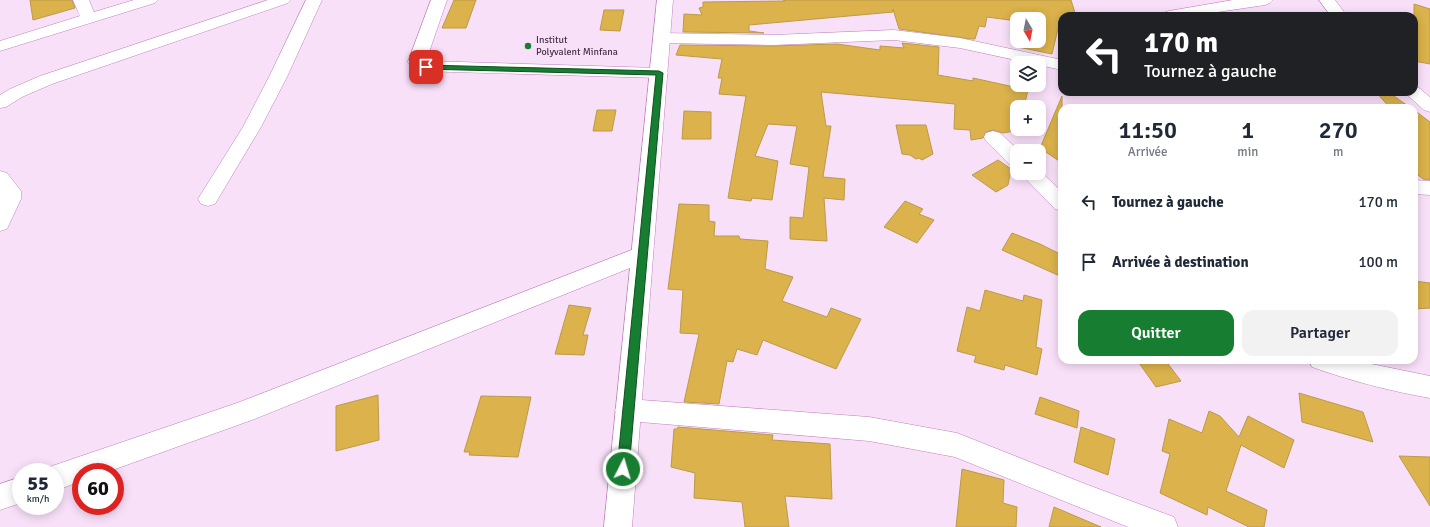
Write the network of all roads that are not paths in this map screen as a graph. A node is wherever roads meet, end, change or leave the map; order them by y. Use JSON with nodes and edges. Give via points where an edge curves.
{"nodes":[{"id":1,"x":81,"y":0,"type":"edge"},
{"id":2,"x":150,"y":0,"type":"edge"},
{"id":3,"x":283,"y":0,"type":"edge"},
{"id":4,"x":314,"y":0,"type":"edge"},
{"id":5,"x":439,"y":0,"type":"edge"},
{"id":6,"x":665,"y":0,"type":"edge"},
{"id":7,"x":1265,"y":0,"type":"edge"},
{"id":8,"x":1327,"y":0,"type":"edge"},
{"id":9,"x":1188,"y":12,"type":"edge"},
{"id":10,"x":1336,"y":12,"type":"edge"},
{"id":11,"x":89,"y":18,"type":"junction"},
{"id":12,"x":661,"y":38,"type":"junction"},
{"id":13,"x":0,"y":46,"type":"edge"},
{"id":14,"x":1058,"y":61,"type":"edge"},
{"id":15,"x":659,"y":73,"type":"junction"},
{"id":16,"x":1418,"y":96,"type":"edge"},
{"id":17,"x":0,"y":103,"type":"edge"},
{"id":18,"x":1430,"y":106,"type":"edge"},
{"id":19,"x":993,"y":137,"type":"dead end"},
{"id":20,"x":1010,"y":153,"type":"edge"},
{"id":21,"x":0,"y":178,"type":"edge"},
{"id":22,"x":1037,"y":180,"type":"edge"},
{"id":23,"x":1418,"y":187,"type":"edge"},
{"id":24,"x":1430,"y":188,"type":"edge"},
{"id":25,"x":208,"y":199,"type":"dead end"},
{"id":26,"x":1058,"y":200,"type":"edge"},
{"id":27,"x":0,"y":224,"type":"edge"},
{"id":28,"x":642,"y":254,"type":"junction"},
{"id":29,"x":1331,"y":364,"type":"edge"},
{"id":30,"x":1430,"y":387,"type":"edge"},
{"id":31,"x":628,"y":410,"type":"junction"},
{"id":32,"x":64,"y":475,"type":"edge"},
{"id":33,"x":12,"y":493,"type":"edge"},
{"id":34,"x":0,"y":497,"type":"edge"},
{"id":35,"x":618,"y":527,"type":"edge"},
{"id":36,"x":1164,"y":527,"type":"edge"}],
"edges":[{"from":1,"to":11,"type":"street"},
{"from":2,"to":11,"type":"street"},
{"from":3,"to":17,"type":"street","via":[[46,80]]},
{"from":4,"to":25,"type":"street","via":[[252,127]]},
{"from":5,"to":15,"type":"street","via":[[417,62],[419,66]]},
{"from":6,"to":12,"type":"street"},
{"from":7,"to":9,"type":"street"},
{"from":8,"to":10,"type":"street"},
{"from":11,"to":13,"type":"street"},
{"from":12,"to":14,"type":"street","via":[[773,40],[901,35]]},
{"from":12,"to":15,"type":"street"},
{"from":15,"to":28,"type":"street"},
{"from":16,"to":18,"type":"street"},
{"from":19,"to":20,"type":"street"},
{"from":21,"to":27,"type":"street","via":[[11,191],[11,199]]},
{"from":22,"to":26,"type":"street"},
{"from":23,"to":24,"type":"street"},
{"from":28,"to":31,"type":"street"},
{"from":28,"to":32,"type":"street","via":[[243,412]]},
{"from":29,"to":30,"type":"street"},
{"from":31,"to":35,"type":"street"},
{"from":31,"to":36,"type":"street","via":[[869,428],[957,445]]},
{"from":33,"to":34,"type":"street"}]}
